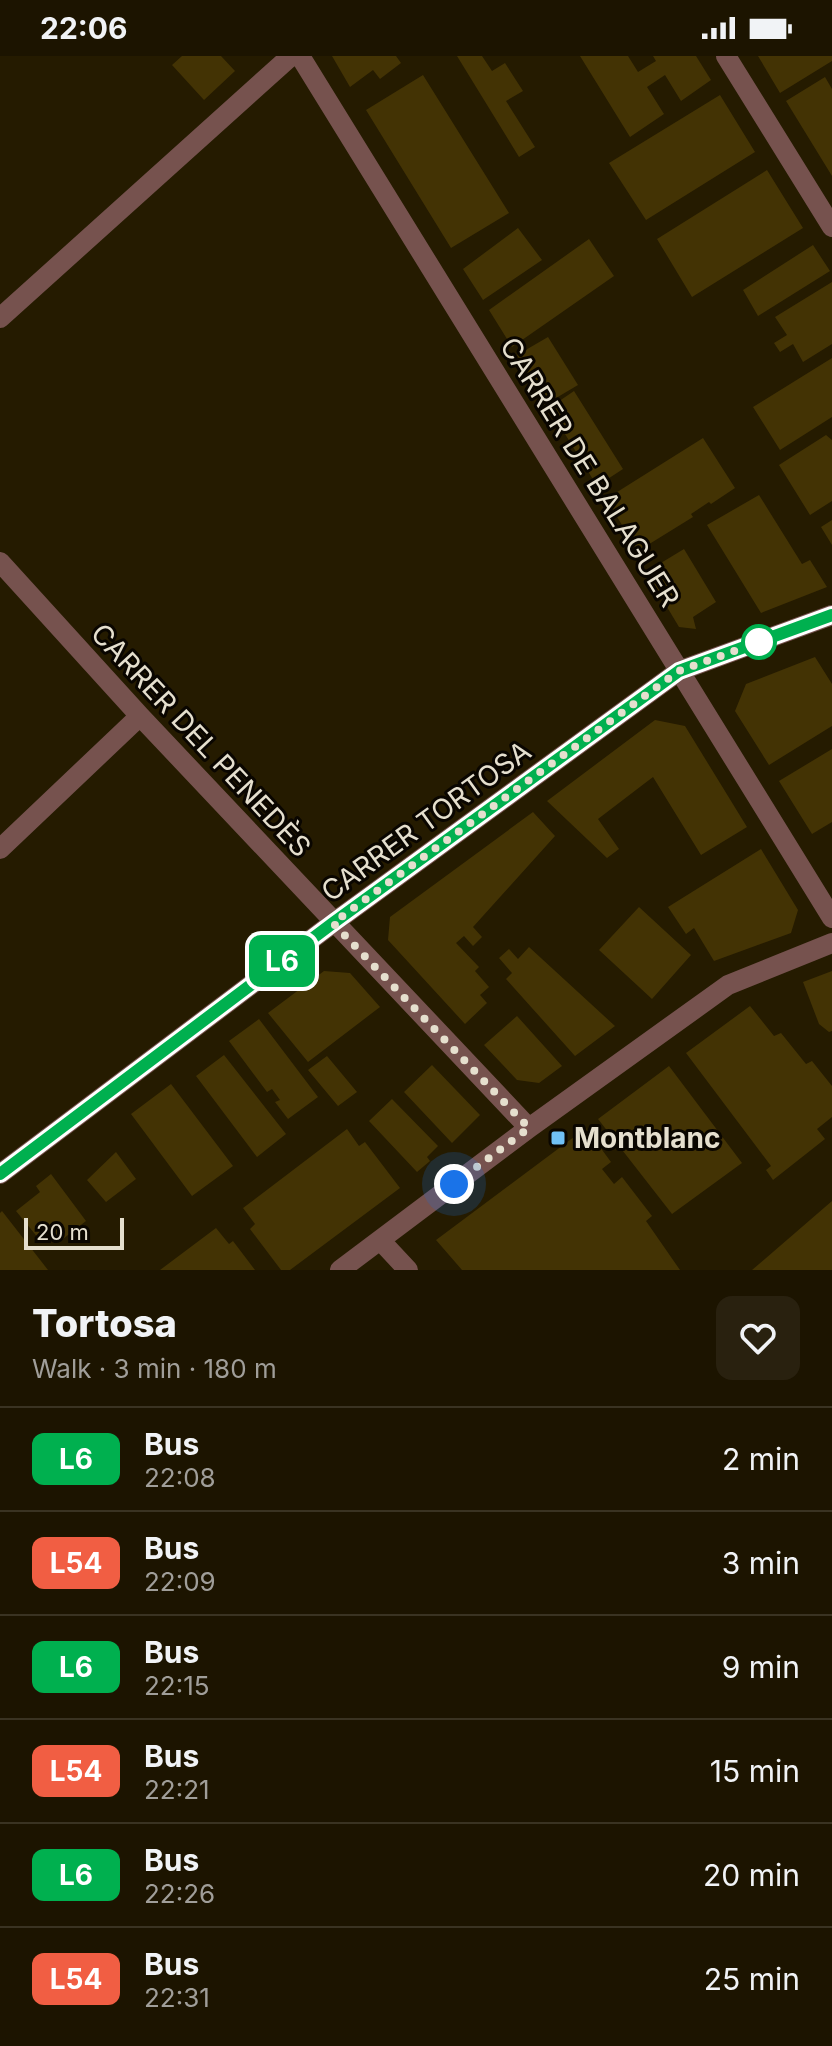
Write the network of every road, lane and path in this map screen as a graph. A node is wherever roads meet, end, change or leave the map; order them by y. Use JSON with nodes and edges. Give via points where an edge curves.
{"nodes":[{"id":1,"x":291,"y":56,"type":"edge"},
{"id":2,"x":300,"y":56,"type":"edge"},
{"id":3,"x":726,"y":56,"type":"edge"},
{"id":4,"x":832,"y":227,"type":"edge"},
{"id":5,"x":0,"y":318,"type":"edge"},
{"id":6,"x":0,"y":562,"type":"edge"},
{"id":7,"x":832,"y":615,"type":"edge"},
{"id":8,"x":679,"y":671,"type":"junction"},
{"id":9,"x":140,"y":716,"type":"junction"},
{"id":10,"x":0,"y":849,"type":"edge"},
{"id":11,"x":832,"y":918,"type":"edge"},
{"id":12,"x":333,"y":923,"type":"junction"},
{"id":13,"x":832,"y":943,"type":"edge"},
{"id":14,"x":529,"y":1128,"type":"junction"},
{"id":15,"x":0,"y":1174,"type":"edge"},
{"id":16,"x":380,"y":1240,"type":"junction"},
{"id":17,"x":340,"y":1270,"type":"edge"},
{"id":18,"x":408,"y":1270,"type":"edge"}],
"edges":[{"from":1,"to":5,"type":"street"},
{"from":2,"to":8,"type":"street","name":"CARRER DE BALAGUER"},
{"from":3,"to":4,"type":"street"},
{"from":6,"to":9,"type":"street","name":"CARRER DEL PENEDÈS"},
{"from":7,"to":8,"type":"street","name":"CARRER TORTOSA"},
{"from":8,"to":11,"type":"street","name":"CARRER DE BALAGUER"},
{"from":8,"to":12,"type":"street","name":"CARRER TORTOSA"},
{"from":9,"to":10,"type":"street"},
{"from":9,"to":12,"type":"street","name":"CARRER DEL PENEDÈS"},
{"from":12,"to":14,"type":"street","name":"CARRER DEL PENEDÈS"},
{"from":12,"to":15,"type":"street","name":"CARRER TORTOSA"},
{"from":13,"to":14,"type":"street","via":[[728,985]]},
{"from":14,"to":16,"type":"street"},
{"from":16,"to":17,"type":"street"},
{"from":16,"to":18,"type":"street"}]}
